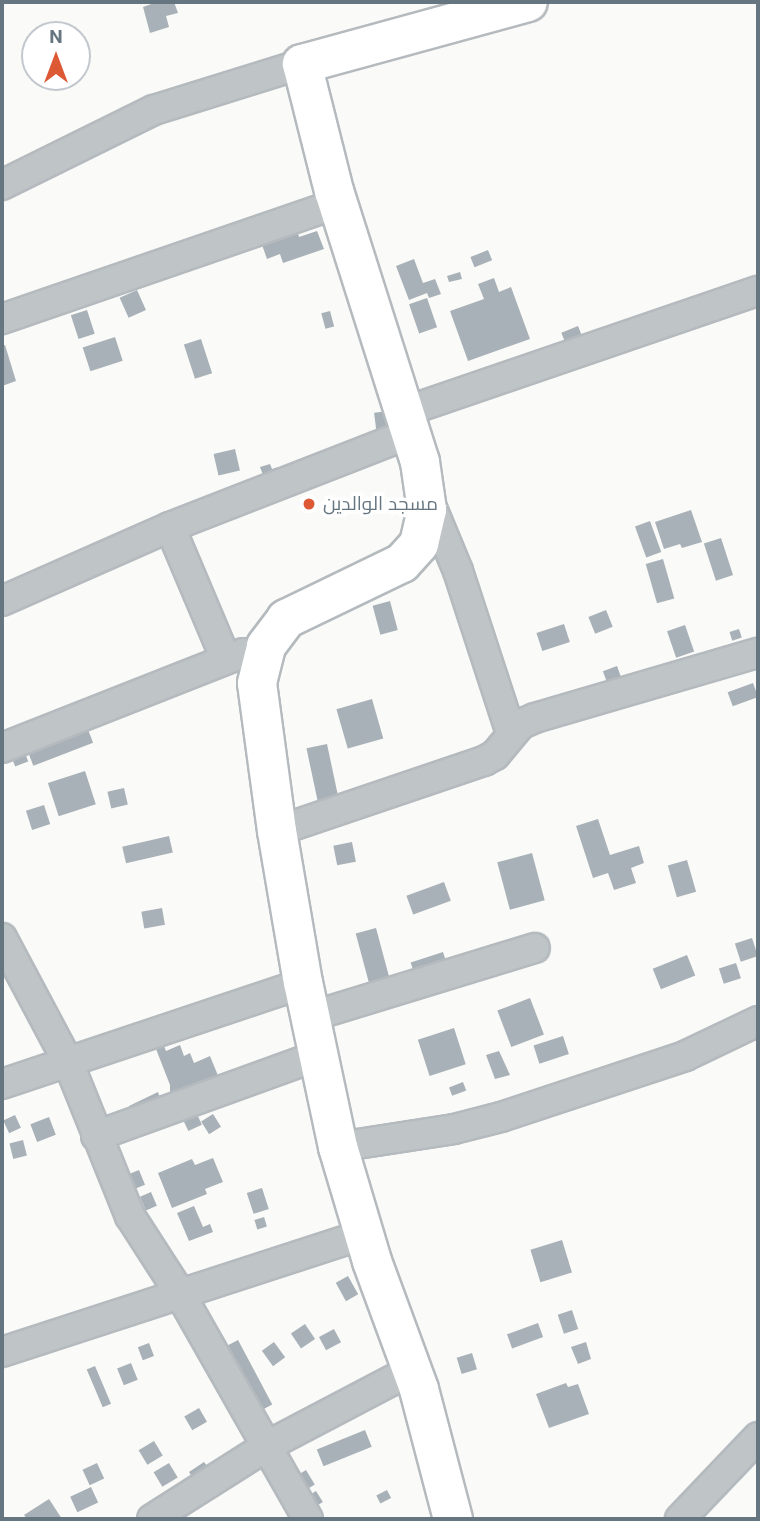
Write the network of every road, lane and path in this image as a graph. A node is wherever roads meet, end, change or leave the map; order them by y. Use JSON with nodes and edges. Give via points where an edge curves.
{"nodes":[{"id":1,"x":518,"y":3,"type":"edge"},
{"id":2,"x":302,"y":64,"type":"junction"},
{"id":3,"x":2,"y":185,"type":"edge"},
{"id":4,"x":338,"y":203,"type":"junction"},
{"id":5,"x":758,"y":291,"type":"edge"},
{"id":6,"x":2,"y":319,"type":"edge"},
{"id":7,"x":408,"y":423,"type":"junction"},
{"id":8,"x":427,"y":496,"type":"junction"},
{"id":9,"x":170,"y":527,"type":"junction"},
{"id":10,"x":2,"y":601,"type":"edge"},
{"id":11,"x":266,"y":646,"type":"junction"},
{"id":12,"x":758,"y":653,"type":"edge"},
{"id":13,"x":225,"y":657,"type":"junction"},
{"id":14,"x":511,"y":733,"type":"junction"},
{"id":15,"x":2,"y":748,"type":"edge"},
{"id":16,"x":277,"y":831,"type":"junction"},
{"id":17,"x":2,"y":938,"type":"edge"},
{"id":18,"x":535,"y":948,"type":"dead end"},
{"id":19,"x":306,"y":1000,"type":"junction"},
{"id":20,"x":758,"y":1021,"type":"edge"},
{"id":21,"x":317,"y":1056,"type":"junction"},
{"id":22,"x":68,"y":1062,"type":"junction"},
{"id":23,"x":2,"y":1084,"type":"edge"},
{"id":24,"x":96,"y":1136,"type":"junction"},
{"id":25,"x":338,"y":1147,"type":"junction"},
{"id":26,"x":363,"y":1235,"type":"junction"},
{"id":27,"x":178,"y":1292,"type":"junction"},
{"id":28,"x":2,"y":1352,"type":"edge"},
{"id":29,"x":412,"y":1370,"type":"junction"},
{"id":30,"x":758,"y":1437,"type":"edge"},
{"id":31,"x":267,"y":1446,"type":"junction"},
{"id":32,"x":444,"y":1511,"type":"edge"},
{"id":33,"x":152,"y":1519,"type":"edge"},
{"id":34,"x":308,"y":1519,"type":"edge"},
{"id":35,"x":680,"y":1519,"type":"edge"}],
"edges":[{"from":1,"to":2,"type":"street"},
{"from":2,"to":3,"type":"street","via":[[154,110]]},
{"from":2,"to":4,"type":"street"},
{"from":4,"to":6,"type":"street"},
{"from":4,"to":7,"type":"street"},
{"from":5,"to":7,"type":"street"},
{"from":7,"to":8,"type":"street"},
{"from":7,"to":9,"type":"street"},
{"from":8,"to":11,"type":"street","via":[[423,534],[412,554],[296,613]]},
{"from":8,"to":14,"type":"street","via":[[458,571]]},
{"from":9,"to":10,"type":"street"},
{"from":9,"to":13,"type":"street"},
{"from":11,"to":13,"type":"street"},
{"from":11,"to":16,"type":"street","via":[[258,670],[257,697]]},
{"from":12,"to":14,"type":"street","via":[[535,718]]},
{"from":13,"to":15,"type":"street"},
{"from":14,"to":16,"type":"street","via":[[495,755],[484,761]]},
{"from":16,"to":19,"type":"street"},
{"from":17,"to":22,"type":"street"},
{"from":18,"to":19,"type":"street"},
{"from":19,"to":21,"type":"street"},
{"from":19,"to":22,"type":"street"},
{"from":20,"to":25,"type":"street","via":[[685,1056],[501,1117]]},
{"from":21,"to":24,"type":"street"},
{"from":21,"to":25,"type":"street"},
{"from":22,"to":23,"type":"street"},
{"from":22,"to":24,"type":"street"},
{"from":24,"to":27,"type":"street","via":[[130,1216]]},
{"from":25,"to":26,"type":"street"},
{"from":26,"to":27,"type":"street"},
{"from":26,"to":29,"type":"street"},
{"from":27,"to":28,"type":"street"},
{"from":27,"to":31,"type":"street"},
{"from":29,"to":31,"type":"street"},
{"from":29,"to":32,"type":"street"},
{"from":30,"to":35,"type":"street"},
{"from":31,"to":33,"type":"street"},
{"from":31,"to":34,"type":"street"}]}
